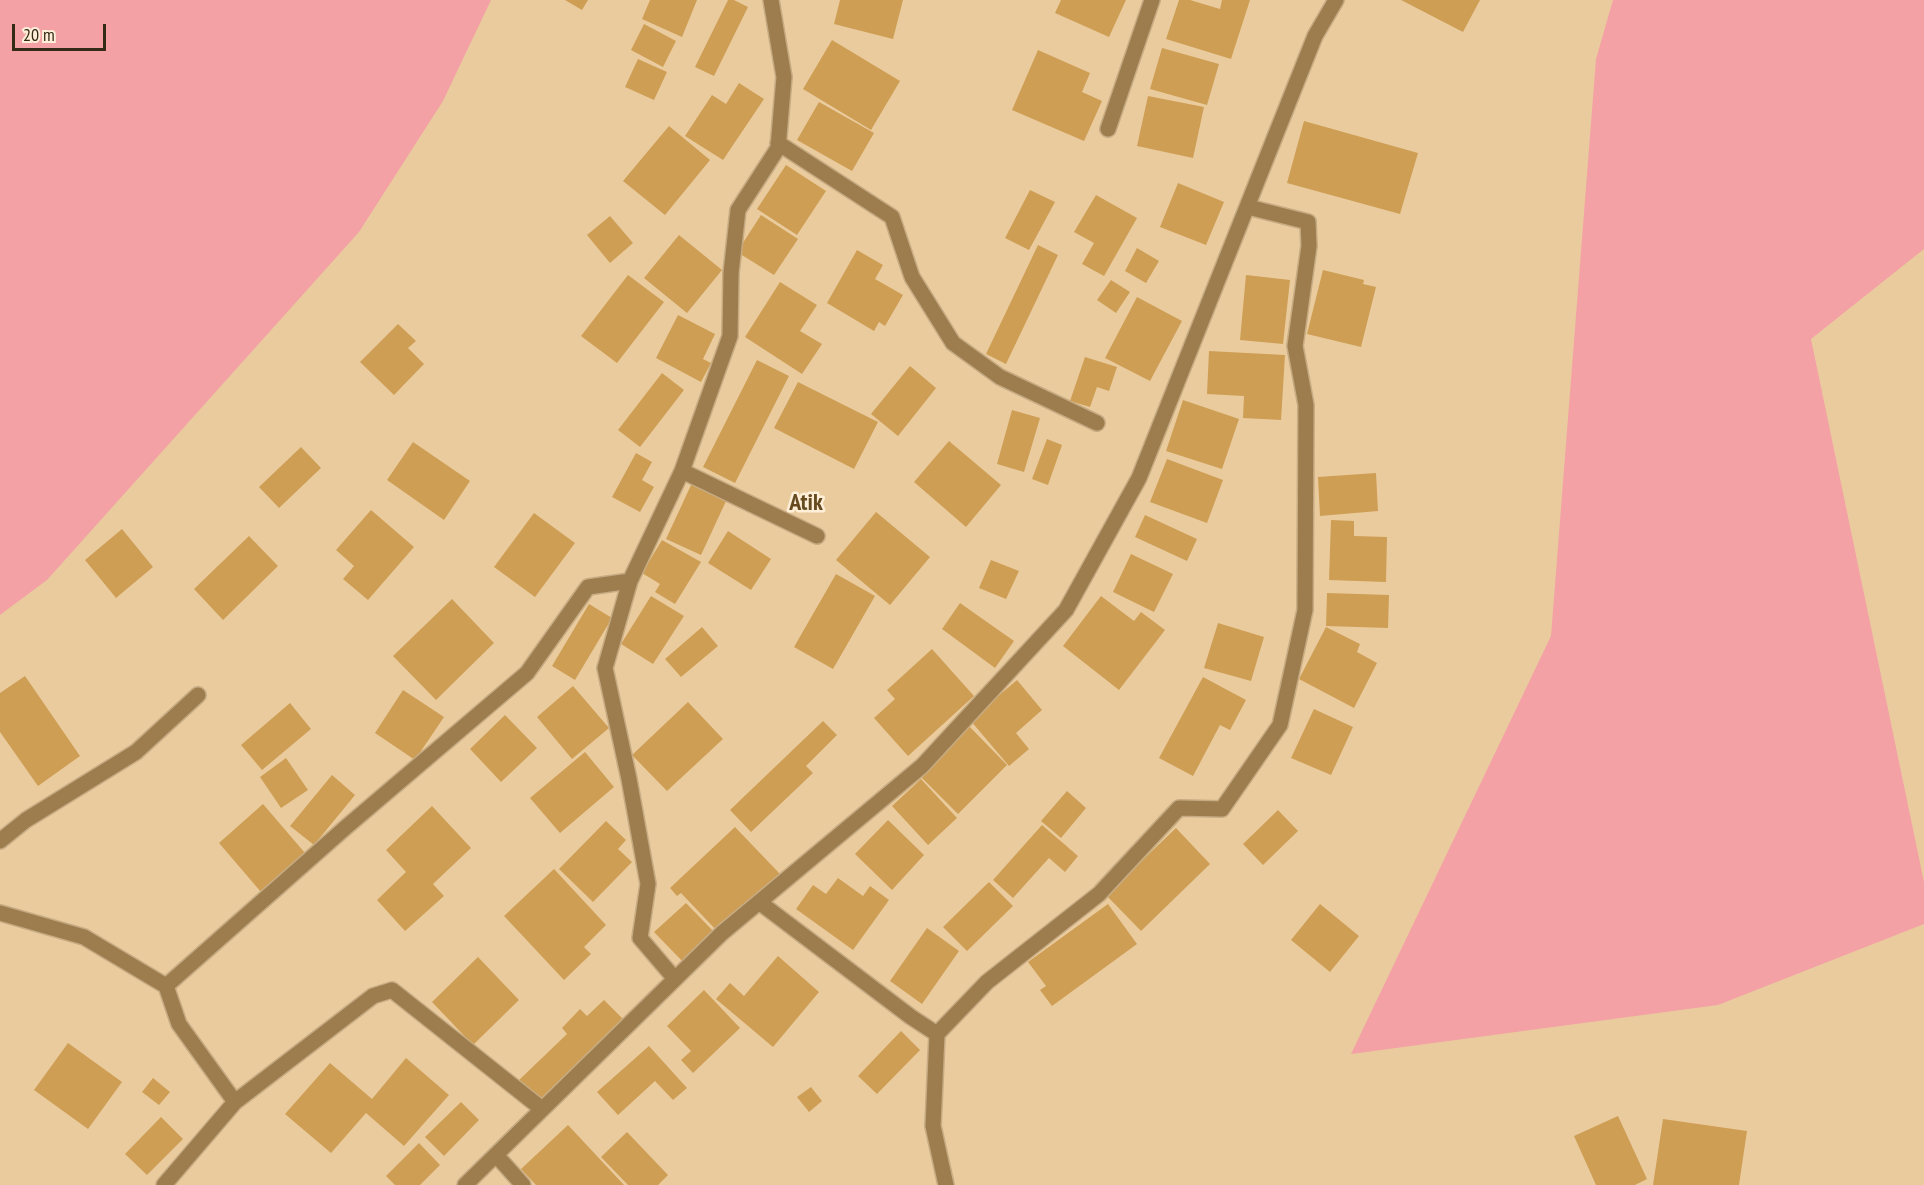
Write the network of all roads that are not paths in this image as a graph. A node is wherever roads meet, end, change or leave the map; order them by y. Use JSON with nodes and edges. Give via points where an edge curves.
{"nodes":[{"id":1,"x":771,"y":0,"type":"edge"},
{"id":2,"x":1152,"y":0,"type":"edge"},
{"id":3,"x":1336,"y":0,"type":"edge"},
{"id":4,"x":1108,"y":129,"type":"dead end"},
{"id":5,"x":778,"y":143,"type":"junction"},
{"id":6,"x":1248,"y":207,"type":"junction"},
{"id":7,"x":1097,"y":423,"type":"dead end"},
{"id":8,"x":682,"y":471,"type":"junction"},
{"id":9,"x":817,"y":536,"type":"dead end"},
{"id":10,"x":630,"y":581,"type":"junction"},
{"id":11,"x":198,"y":695,"type":"dead end"},
{"id":12,"x":0,"y":841,"type":"edge"},
{"id":13,"x":759,"y":902,"type":"junction"},
{"id":14,"x":0,"y":913,"type":"edge"},
{"id":15,"x":675,"y":979,"type":"junction"},
{"id":16,"x":166,"y":986,"type":"junction"},
{"id":17,"x":937,"y":1034,"type":"junction"},
{"id":18,"x":235,"y":1102,"type":"junction"},
{"id":19,"x":542,"y":1109,"type":"junction"},
{"id":20,"x":496,"y":1155,"type":"junction"},
{"id":21,"x":164,"y":1185,"type":"edge"},
{"id":22,"x":465,"y":1185,"type":"edge"},
{"id":23,"x":523,"y":1185,"type":"edge"},
{"id":24,"x":946,"y":1185,"type":"edge"}],
"edges":[{"from":1,"to":5,"type":"street","via":[[784,77]]},
{"from":2,"to":4,"type":"street"},
{"from":3,"to":6,"type":"street","via":[[1315,36]]},
{"from":5,"to":7,"type":"street","via":[[892,217],[912,277],[953,343],[1000,377]]},
{"from":5,"to":8,"type":"street","via":[[738,210],[730,336]]},
{"from":6,"to":13,"type":"street","via":[[1139,478],[1066,610],[922,766]]},
{"from":6,"to":17,"type":"street","via":[[1308,222],[1310,246],[1295,346],[1306,405],[1305,610],[1280,725],[1222,808],[1179,808],[1098,894],[987,982]]},
{"from":8,"to":9,"type":"street"},
{"from":8,"to":10,"type":"street"},
{"from":10,"to":15,"type":"street","via":[[605,668],[648,884],[640,938]]},
{"from":10,"to":16,"type":"street","via":[[588,587],[528,673]]},
{"from":11,"to":12,"type":"street","via":[[136,752],[26,820]]},
{"from":13,"to":15,"type":"street"},
{"from":13,"to":17,"type":"street"},
{"from":14,"to":16,"type":"street","via":[[84,937]]},
{"from":15,"to":19,"type":"street"},
{"from":16,"to":18,"type":"street","via":[[179,1024]]},
{"from":17,"to":24,"type":"street","via":[[933,1126]]},
{"from":18,"to":19,"type":"street","via":[[373,996],[392,990]]},
{"from":18,"to":21,"type":"street"},
{"from":19,"to":20,"type":"street"},
{"from":20,"to":22,"type":"street"},
{"from":20,"to":23,"type":"street"}]}
